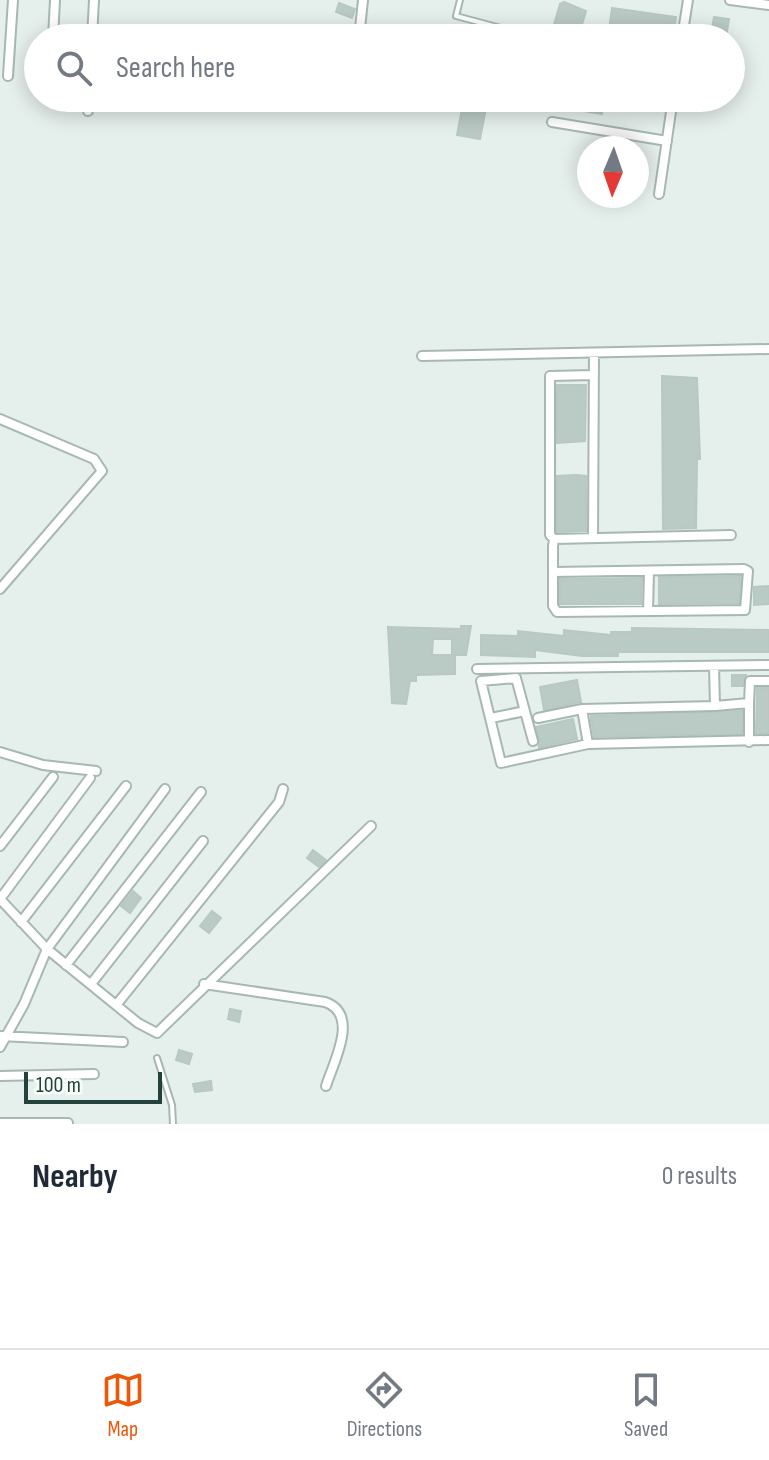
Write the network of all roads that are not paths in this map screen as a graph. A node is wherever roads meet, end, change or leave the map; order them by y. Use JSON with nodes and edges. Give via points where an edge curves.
{"nodes":[{"id":1,"x":13,"y":0,"type":"edge"},
{"id":2,"x":55,"y":0,"type":"edge"},
{"id":3,"x":94,"y":0,"type":"edge"},
{"id":4,"x":363,"y":0,"type":"edge"},
{"id":5,"x":460,"y":0,"type":"edge"},
{"id":6,"x":688,"y":0,"type":"edge"},
{"id":7,"x":730,"y":0,"type":"edge"},
{"id":8,"x":769,"y":5,"type":"edge"},
{"id":9,"x":54,"y":24,"type":"edge"},
{"id":10,"x":93,"y":24,"type":"edge"},
{"id":11,"x":360,"y":24,"type":"edge"},
{"id":12,"x":486,"y":24,"type":"edge"},
{"id":13,"x":684,"y":24,"type":"edge"},
{"id":14,"x":8,"y":76,"type":"dead end"},
{"id":15,"x":671,"y":112,"type":"edge"},
{"id":16,"x":552,"y":122,"type":"dead end"},
{"id":17,"x":667,"y":141,"type":"junction"},
{"id":18,"x":659,"y":194,"type":"dead end"},
{"id":19,"x":769,"y":349,"type":"edge"},
{"id":20,"x":594,"y":354,"type":"junction"},
{"id":21,"x":422,"y":356,"type":"dead end"},
{"id":22,"x":594,"y":375,"type":"junction"},
{"id":23,"x":0,"y":419,"type":"edge"},
{"id":24,"x":731,"y":535,"type":"dead end"},
{"id":25,"x":593,"y":538,"type":"junction"},
{"id":26,"x":554,"y":539,"type":"junction"},
{"id":27,"x":553,"y":572,"type":"junction"},
{"id":28,"x":649,"y":572,"type":"junction"},
{"id":29,"x":0,"y":589,"type":"edge"},
{"id":30,"x":648,"y":611,"type":"junction"},
{"id":31,"x":769,"y":665,"type":"edge"},
{"id":32,"x":714,"y":666,"type":"junction"},
{"id":33,"x":477,"y":669,"type":"dead end"},
{"id":34,"x":515,"y":673,"type":"junction"},
{"id":35,"x":769,"y":681,"type":"edge"},
{"id":36,"x":749,"y":703,"type":"junction"},
{"id":37,"x":715,"y":706,"type":"junction"},
{"id":38,"x":582,"y":709,"type":"junction"},
{"id":39,"x":525,"y":711,"type":"junction"},
{"id":40,"x":491,"y":718,"type":"junction"},
{"id":41,"x":538,"y":718,"type":"dead end"},
{"id":42,"x":769,"y":740,"type":"edge"},
{"id":43,"x":533,"y":741,"type":"dead end"},
{"id":44,"x":749,"y":742,"type":"junction"},
{"id":45,"x":588,"y":744,"type":"junction"},
{"id":46,"x":0,"y":752,"type":"edge"},
{"id":47,"x":53,"y":777,"type":"dead end"},
{"id":48,"x":126,"y":786,"type":"dead end"},
{"id":49,"x":165,"y":789,"type":"dead end"},
{"id":50,"x":283,"y":789,"type":"dead end"},
{"id":51,"x":201,"y":792,"type":"dead end"},
{"id":52,"x":371,"y":826,"type":"dead end"},
{"id":53,"x":203,"y":841,"type":"dead end"},
{"id":54,"x":0,"y":846,"type":"edge"},
{"id":55,"x":0,"y":899,"type":"edge"},
{"id":56,"x":21,"y":922,"type":"junction"},
{"id":57,"x":47,"y":949,"type":"junction"},
{"id":58,"x":66,"y":965,"type":"junction"},
{"id":59,"x":91,"y":984,"type":"junction"},
{"id":60,"x":204,"y":984,"type":"junction"},
{"id":61,"x":117,"y":1004,"type":"junction"},
{"id":62,"x":4,"y":1036,"type":"edge"},
{"id":63,"x":123,"y":1042,"type":"dead end"},
{"id":64,"x":0,"y":1047,"type":"edge"},
{"id":65,"x":157,"y":1058,"type":"dead end"},
{"id":66,"x":94,"y":1074,"type":"dead end"},
{"id":67,"x":0,"y":1076,"type":"edge"},
{"id":68,"x":326,"y":1086,"type":"dead end"},
{"id":69,"x":0,"y":1123,"type":"edge"},
{"id":70,"x":68,"y":1123,"type":"edge"},
{"id":71,"x":173,"y":1124,"type":"edge"}],
"edges":[{"from":1,"to":14,"type":"street"},
{"from":2,"to":9,"type":"street"},
{"from":3,"to":10,"type":"street"},
{"from":4,"to":11,"type":"street"},
{"from":5,"to":12,"type":"lane","via":[[456,16]]},
{"from":6,"to":13,"type":"street"},
{"from":7,"to":8,"type":"street"},
{"from":15,"to":17,"type":"street"},
{"from":16,"to":17,"type":"street"},
{"from":17,"to":18,"type":"street"},
{"from":19,"to":20,"type":"street"},
{"from":20,"to":21,"type":"street"},
{"from":20,"to":22,"type":"street"},
{"from":22,"to":25,"type":"street"},
{"from":22,"to":26,"type":"street","via":[[550,376]]},
{"from":23,"to":29,"type":"street","via":[[94,459],[102,471]]},
{"from":24,"to":25,"type":"street"},
{"from":25,"to":26,"type":"street"},
{"from":26,"to":27,"type":"street"},
{"from":27,"to":28,"type":"street"},
{"from":27,"to":30,"type":"street","via":[[557,612]]},
{"from":28,"to":30,"type":"street"},
{"from":28,"to":30,"type":"street","via":[[748,571],[745,610]]},
{"from":31,"to":32,"type":"street"},
{"from":32,"to":34,"type":"street"},
{"from":32,"to":37,"type":"street"},
{"from":33,"to":34,"type":"street"},
{"from":34,"to":39,"type":"street"},
{"from":34,"to":40,"type":"street","via":[[481,681]]},
{"from":35,"to":36,"type":"street","via":[[750,681]]},
{"from":36,"to":37,"type":"street"},
{"from":36,"to":44,"type":"street"},
{"from":37,"to":38,"type":"street"},
{"from":38,"to":41,"type":"street"},
{"from":38,"to":45,"type":"street"},
{"from":39,"to":40,"type":"street"},
{"from":39,"to":43,"type":"street"},
{"from":40,"to":45,"type":"street","via":[[501,763]]},
{"from":42,"to":44,"type":"street"},
{"from":44,"to":45,"type":"street"},
{"from":46,"to":55,"type":"street","via":[[93,774]]},
{"from":47,"to":54,"type":"street"},
{"from":48,"to":56,"type":"street"},
{"from":49,"to":57,"type":"street"},
{"from":50,"to":61,"type":"street","via":[[279,802]]},
{"from":51,"to":58,"type":"street"},
{"from":52,"to":60,"type":"street"},
{"from":53,"to":59,"type":"street"},
{"from":55,"to":56,"type":"street"},
{"from":56,"to":57,"type":"street"},
{"from":57,"to":58,"type":"street"},
{"from":57,"to":62,"type":"street"},
{"from":58,"to":59,"type":"street"},
{"from":59,"to":61,"type":"street"},
{"from":60,"to":61,"type":"street","via":[[157,1033]]},
{"from":60,"to":68,"type":"street","via":[[338,1008],[344,1030]]},
{"from":62,"to":63,"type":"street"},
{"from":62,"to":64,"type":"street"},
{"from":65,"to":71,"type":"lane"},
{"from":66,"to":67,"type":"street"},
{"from":69,"to":70,"type":"street"}]}
